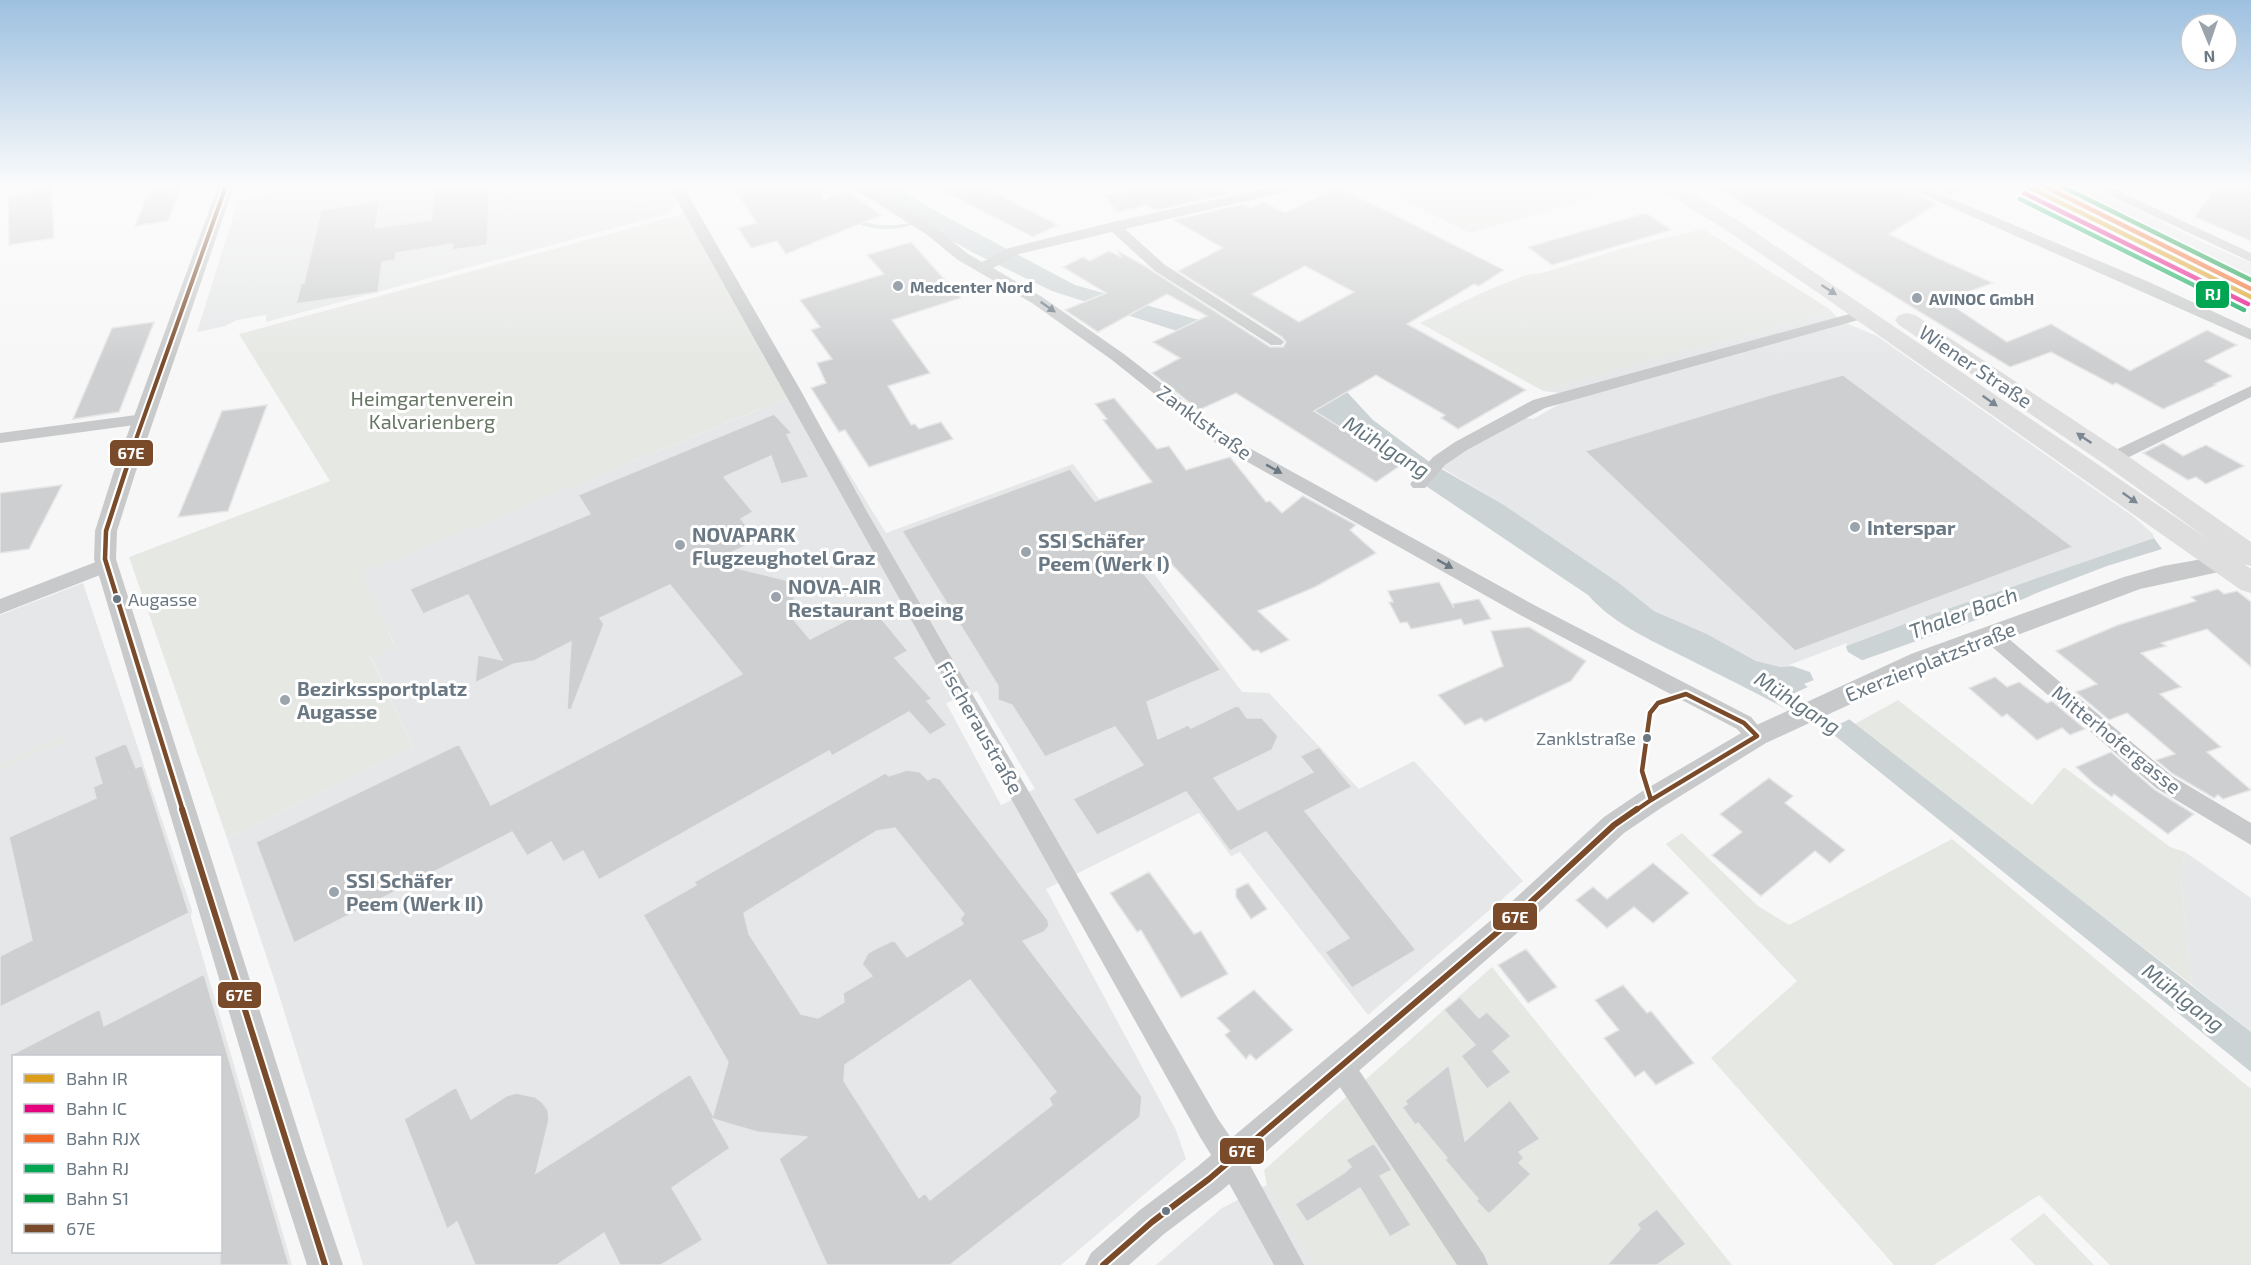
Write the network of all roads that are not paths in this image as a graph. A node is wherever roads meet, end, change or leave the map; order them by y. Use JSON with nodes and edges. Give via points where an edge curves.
{"nodes":[{"id":1,"x":205,"y":245,"type":"edge"},
{"id":2,"x":710,"y":245,"type":"edge"},
{"id":3,"x":949,"y":245,"type":"edge"},
{"id":4,"x":1038,"y":245,"type":"edge"},
{"id":5,"x":1134,"y":245,"type":"edge"},
{"id":6,"x":1761,"y":245,"type":"edge"},
{"id":7,"x":1789,"y":245,"type":"edge"},
{"id":8,"x":2050,"y":245,"type":"edge"},
{"id":9,"x":2223,"y":245,"type":"edge"},
{"id":10,"x":2251,"y":258,"type":"edge"},
{"id":11,"x":988,"y":265,"type":"junction"},
{"id":12,"x":1864,"y":314,"type":"junction"},
{"id":13,"x":2251,"y":335,"type":"edge"},
{"id":14,"x":1276,"y":342,"type":"dead end"},
{"id":15,"x":2251,"y":391,"type":"edge"},
{"id":16,"x":144,"y":419,"type":"junction"},
{"id":17,"x":0,"y":438,"type":"edge"},
{"id":18,"x":2113,"y":458,"type":"junction"},
{"id":19,"x":1419,"y":484,"type":"dead end"},
{"id":20,"x":2238,"y":560,"type":"edge"},
{"id":21,"x":106,"y":565,"type":"junction"},
{"id":22,"x":2251,"y":584,"type":"edge"},
{"id":23,"x":0,"y":607,"type":"edge"},
{"id":24,"x":1990,"y":634,"type":"junction"},
{"id":25,"x":1757,"y":736,"type":"junction"},
{"id":26,"x":2251,"y":835,"type":"edge"},
{"id":27,"x":1341,"y":1065,"type":"junction"},
{"id":28,"x":1230,"y":1160,"type":"junction"},
{"id":29,"x":325,"y":1265,"type":"edge"},
{"id":30,"x":1103,"y":1265,"type":"edge"},
{"id":31,"x":1290,"y":1265,"type":"edge"},
{"id":32,"x":1474,"y":1265,"type":"edge"}],
"edges":[{"from":1,"to":16,"type":"street"},
{"from":2,"to":28,"type":"street","name":"Fischeraustraße"},
{"from":3,"to":11,"type":"street","name":"Zanklstraße","via":[[963,256]]},
{"from":4,"to":11,"type":"street","via":[[1014,251]]},
{"from":5,"to":14,"type":"street","via":[[1160,268]]},
{"from":6,"to":12,"type":"main road","name":"Wiener Straße","one_way":true},
{"from":18,"to":7,"type":"main road","name":"Wiener Straße","one_way":true},
{"from":8,"to":13,"type":"street"},
{"from":9,"to":10,"type":"street"},
{"from":11,"to":25,"type":"street","name":"Zanklstraße","one_way":true,"via":[[1109,350],[1227,443],[1529,611],[1743,723]]},
{"from":12,"to":19,"type":"street","via":[[1539,404],[1461,447],[1439,462]]},
{"from":12,"to":20,"type":"main road","name":"Wiener Straße","one_way":true},
{"from":15,"to":18,"type":"street"},
{"from":16,"to":17,"type":"street"},
{"from":16,"to":21,"type":"street","via":[[106,531]]},
{"from":18,"to":20,"type":"main road","name":"Wiener Straße"},
{"from":20,"to":22,"type":"main road","name":"Wiener Straße"},
{"from":20,"to":24,"type":"street","name":"Exerzierplatzstraße","via":[[2132,583]]},
{"from":21,"to":23,"type":"street"},
{"from":21,"to":29,"type":"street"},
{"from":24,"to":25,"type":"street","name":"Exerzierplatzstraße","via":[[1920,661]]},
{"from":24,"to":26,"type":"street","name":"Mitterhofergasse","via":[[2164,782]]},
{"from":25,"to":27,"type":"street","name":"Exerzierplatzstraße","via":[[1614,825],[1506,925]]},
{"from":27,"to":28,"type":"street","name":"Exerzierplatzstraße"},
{"from":27,"to":32,"type":"street"},
{"from":28,"to":30,"type":"street","name":"Exerzierplatzstraße"},
{"from":28,"to":31,"type":"street","name":"Fischeraustraße"}]}
